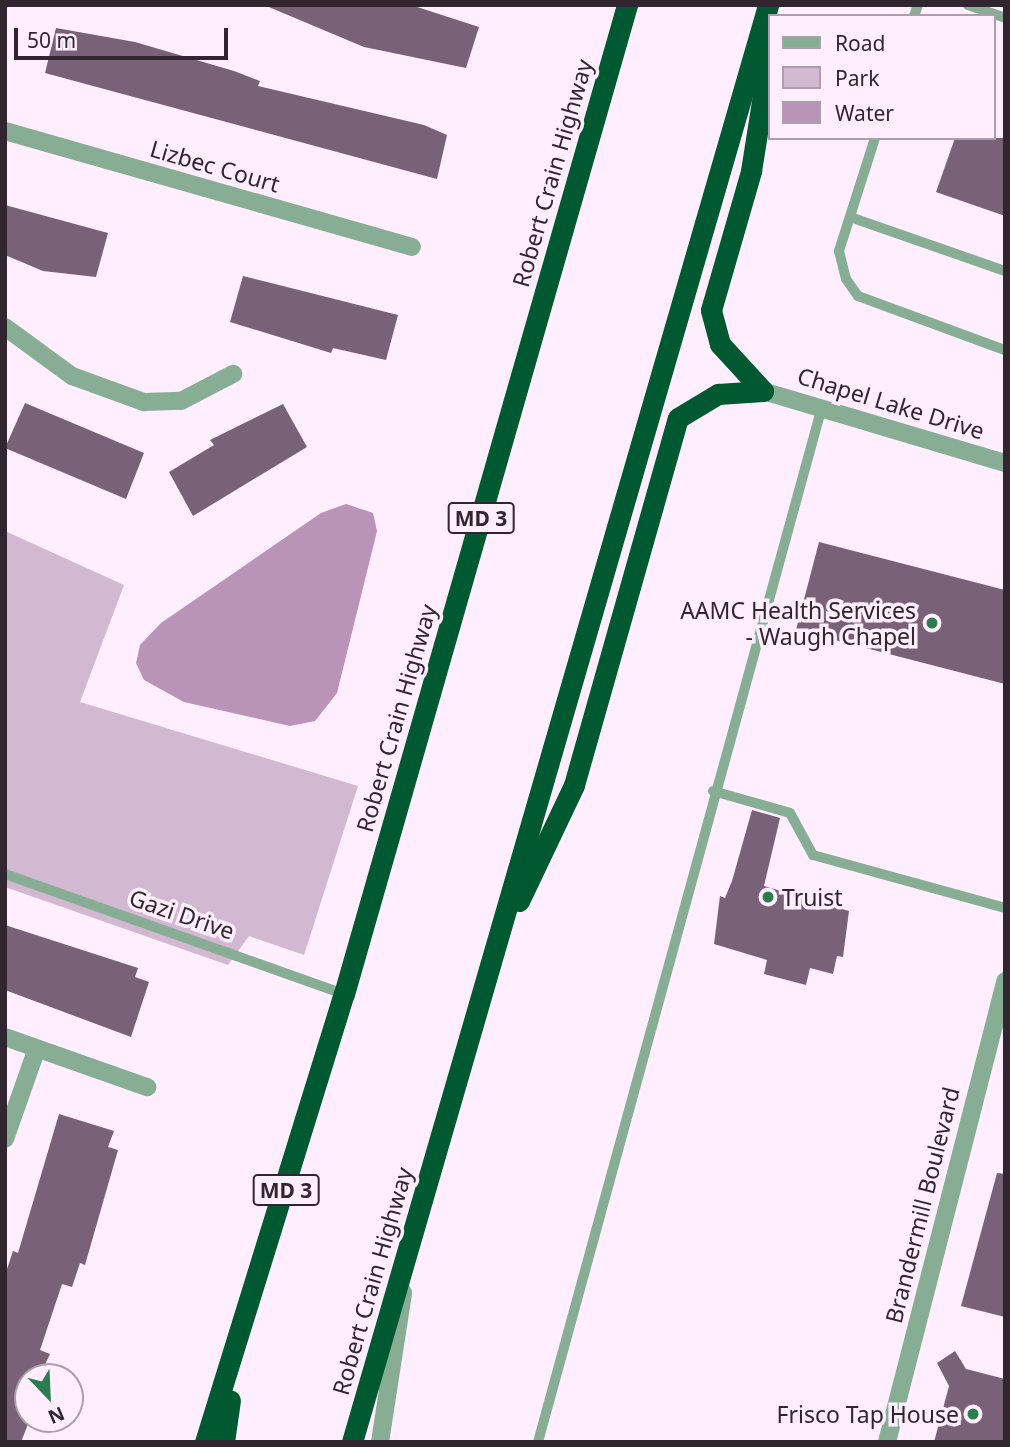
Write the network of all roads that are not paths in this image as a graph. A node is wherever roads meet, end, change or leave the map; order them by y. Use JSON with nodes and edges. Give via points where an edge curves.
{"nodes":[{"id":1,"x":627,"y":5,"type":"edge"},
{"id":2,"x":768,"y":5,"type":"edge"},
{"id":3,"x":968,"y":5,"type":"edge"},
{"id":4,"x":994,"y":14,"type":"edge"},
{"id":5,"x":768,"y":64,"type":"edge"},
{"id":6,"x":5,"y":131,"type":"edge"},
{"id":7,"x":874,"y":140,"type":"edge"},
{"id":8,"x":850,"y":217,"type":"junction"},
{"id":9,"x":412,"y":247,"type":"dead end"},
{"id":10,"x":1005,"y":271,"type":"edge"},
{"id":11,"x":5,"y":327,"type":"edge"},
{"id":12,"x":1005,"y":350,"type":"edge"},
{"id":13,"x":233,"y":374,"type":"dead end"},
{"id":14,"x":763,"y":391,"type":"junction"},
{"id":15,"x":822,"y":407,"type":"junction"},
{"id":16,"x":1005,"y":463,"type":"edge"},
{"id":17,"x":712,"y":791,"type":"junction"},
{"id":18,"x":5,"y":874,"type":"edge"},
{"id":19,"x":1005,"y":908,"type":"edge"},
{"id":20,"x":491,"y":960,"type":"junction"},
{"id":21,"x":1005,"y":981,"type":"edge"},
{"id":22,"x":344,"y":994,"type":"junction"},
{"id":23,"x":5,"y":1037,"type":"edge"},
{"id":24,"x":37,"y":1048,"type":"junction"},
{"id":25,"x":147,"y":1087,"type":"dead end"},
{"id":26,"x":5,"y":1139,"type":"edge"},
{"id":27,"x":410,"y":1247,"type":"junction"},
{"id":28,"x":238,"y":1349,"type":"junction"},
{"id":29,"x":205,"y":1442,"type":"edge"},
{"id":30,"x":224,"y":1442,"type":"edge"},
{"id":31,"x":352,"y":1442,"type":"edge"},
{"id":32,"x":380,"y":1442,"type":"edge"},
{"id":33,"x":538,"y":1442,"type":"edge"},
{"id":34,"x":887,"y":1442,"type":"edge"}],
"edges":[{"from":1,"to":22,"type":"highway","name":"Robert Crain Highway","number":"MD 3"},
{"from":2,"to":20,"type":"highway","name":"Robert Crain Highway"},
{"from":3,"to":4,"type":"lane"},
{"from":5,"to":14,"type":"highway","via":[[751,171],[711,310],[720,344]]},
{"from":6,"to":9,"type":"street","name":"Lizbec Court"},
{"from":7,"to":8,"type":"lane"},
{"from":8,"to":10,"type":"lane"},
{"from":8,"to":12,"type":"lane","via":[[839,251],[858,296]]},
{"from":11,"to":13,"type":"street","via":[[72,376],[144,402],[181,401]]},
{"from":14,"to":15,"type":"street","name":"Chapel Lake Drive"},
{"from":14,"to":20,"type":"highway","via":[[718,394],[678,418],[574,785]]},
{"from":15,"to":16,"type":"street","name":"Chapel Lake Drive"},
{"from":15,"to":17,"type":"lane"},
{"from":17,"to":19,"type":"lane","via":[[790,813],[813,855]]},
{"from":17,"to":33,"type":"lane"},
{"from":18,"to":22,"type":"lane","name":"Gazi Drive"},
{"from":20,"to":27,"type":"highway","name":"Robert Crain Highway"},
{"from":21,"to":34,"type":"street","name":"Brandermill Boulevard"},
{"from":22,"to":28,"type":"highway","name":"Robert Crain Highway","number":"MD 3"},
{"from":23,"to":24,"type":"street"},
{"from":24,"to":25,"type":"street"},
{"from":24,"to":26,"type":"street"},
{"from":27,"to":31,"type":"highway","name":"Robert Crain Highway"},
{"from":27,"to":32,"type":"street"},
{"from":28,"to":29,"type":"highway","name":"Robert Crain Highway","number":"MD 3"},
{"from":28,"to":30,"type":"highway"}]}
